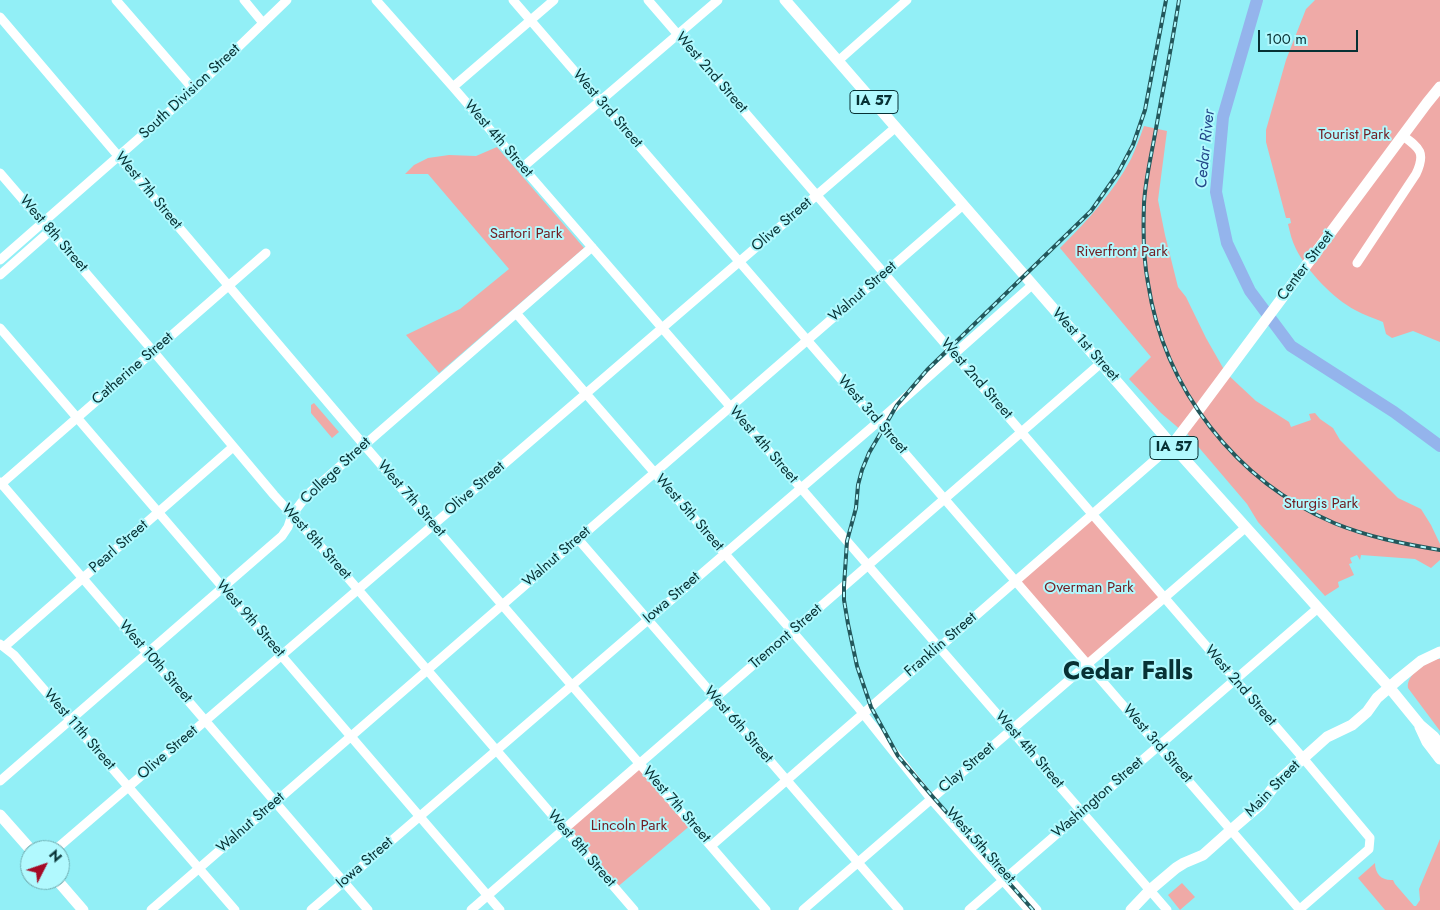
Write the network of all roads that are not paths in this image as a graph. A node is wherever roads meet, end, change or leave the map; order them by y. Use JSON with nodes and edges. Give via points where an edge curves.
{"nodes":[{"id":1,"x":116,"y":0,"type":"edge"},
{"id":2,"x":244,"y":0,"type":"edge"},
{"id":3,"x":287,"y":0,"type":"edge"},
{"id":4,"x":376,"y":0,"type":"edge"},
{"id":5,"x":513,"y":0,"type":"edge"},
{"id":6,"x":554,"y":0,"type":"edge"},
{"id":7,"x":648,"y":0,"type":"edge"},
{"id":8,"x":718,"y":0,"type":"edge"},
{"id":9,"x":785,"y":0,"type":"edge"},
{"id":10,"x":907,"y":0,"type":"edge"},
{"id":11,"x":0,"y":17,"type":"edge"},
{"id":12,"x":531,"y":20,"type":"junction"},
{"id":13,"x":263,"y":23,"type":"junction"},
{"id":14,"x":678,"y":34,"type":"junction"},
{"id":15,"x":838,"y":61,"type":"junction"},
{"id":16,"x":453,"y":87,"type":"junction"},
{"id":17,"x":1440,"y":87,"type":"edge"},
{"id":18,"x":194,"y":90,"type":"junction"},
{"id":19,"x":600,"y":101,"type":"junction"},
{"id":20,"x":896,"y":127,"type":"junction"},
{"id":21,"x":1403,"y":136,"type":"junction"},
{"id":22,"x":119,"y":156,"type":"junction"},
{"id":23,"x":523,"y":168,"type":"junction"},
{"id":24,"x":0,"y":173,"type":"edge"},
{"id":25,"x":817,"y":195,"type":"junction"},
{"id":26,"x":963,"y":205,"type":"junction"},
{"id":27,"x":43,"y":222,"type":"junction"},
{"id":28,"x":50,"y":231,"type":"junction"},
{"id":29,"x":592,"y":247,"type":"junction"},
{"id":30,"x":266,"y":253,"type":"dead end"},
{"id":31,"x":0,"y":260,"type":"edge"},
{"id":32,"x":739,"y":262,"type":"junction"},
{"id":33,"x":1357,"y":263,"type":"dead end"},
{"id":34,"x":884,"y":273,"type":"junction"},
{"id":35,"x":0,"y":275,"type":"edge"},
{"id":36,"x":1032,"y":285,"type":"junction"},
{"id":37,"x":228,"y":286,"type":"junction"},
{"id":38,"x":516,"y":313,"type":"junction"},
{"id":39,"x":0,"y":328,"type":"edge"},
{"id":40,"x":662,"y":328,"type":"junction"},
{"id":41,"x":807,"y":340,"type":"junction"},
{"id":42,"x":153,"y":351,"type":"junction"},
{"id":43,"x":955,"y":355,"type":"junction"},
{"id":44,"x":1101,"y":363,"type":"junction"},
{"id":45,"x":586,"y":393,"type":"junction"},
{"id":46,"x":730,"y":407,"type":"junction"},
{"id":47,"x":77,"y":418,"type":"junction"},
{"id":48,"x":878,"y":421,"type":"junction"},
{"id":49,"x":1021,"y":432,"type":"junction"},
{"id":50,"x":364,"y":445,"type":"junction"},
{"id":51,"x":1172,"y":445,"type":"junction"},
{"id":52,"x":233,"y":447,"type":"junction"},
{"id":53,"x":654,"y":473,"type":"junction"},
{"id":54,"x":0,"y":483,"type":"edge"},
{"id":55,"x":801,"y":488,"type":"junction"},
{"id":56,"x":944,"y":499,"type":"junction"},
{"id":57,"x":158,"y":512,"type":"junction"},
{"id":58,"x":292,"y":514,"type":"junction"},
{"id":59,"x":1092,"y":514,"type":"junction"},
{"id":60,"x":433,"y":525,"type":"junction"},
{"id":61,"x":1245,"y":528,"type":"junction"},
{"id":62,"x":578,"y":539,"type":"junction"},
{"id":63,"x":724,"y":554,"type":"junction"},
{"id":64,"x":868,"y":565,"type":"junction"},
{"id":65,"x":83,"y":578,"type":"junction"},
{"id":66,"x":1016,"y":581,"type":"junction"},
{"id":67,"x":223,"y":587,"type":"junction"},
{"id":68,"x":358,"y":589,"type":"junction"},
{"id":69,"x":1164,"y":597,"type":"junction"},
{"id":70,"x":502,"y":605,"type":"junction"},
{"id":71,"x":1318,"y":608,"type":"junction"},
{"id":72,"x":648,"y":620,"type":"junction"},
{"id":73,"x":792,"y":632,"type":"junction"},
{"id":74,"x":2,"y":646,"type":"edge"},
{"id":75,"x":939,"y":647,"type":"junction"},
{"id":76,"x":1440,"y":652,"type":"edge"},
{"id":77,"x":147,"y":653,"type":"junction"},
{"id":78,"x":281,"y":655,"type":"junction"},
{"id":79,"x":1087,"y":664,"type":"junction"},
{"id":80,"x":427,"y":670,"type":"junction"},
{"id":81,"x":1235,"y":679,"type":"junction"},
{"id":82,"x":572,"y":685,"type":"junction"},
{"id":83,"x":1389,"y":687,"type":"junction"},
{"id":84,"x":716,"y":698,"type":"junction"},
{"id":85,"x":863,"y":714,"type":"junction"},
{"id":86,"x":70,"y":720,"type":"junction"},
{"id":87,"x":205,"y":721,"type":"junction"},
{"id":88,"x":1420,"y":725,"type":"junction"},
{"id":89,"x":1011,"y":730,"type":"junction"},
{"id":90,"x":351,"y":736,"type":"junction"},
{"id":91,"x":1440,"y":745,"type":"edge"},
{"id":92,"x":1158,"y":746,"type":"junction"},
{"id":93,"x":496,"y":750,"type":"junction"},
{"id":94,"x":1303,"y":758,"type":"junction"},
{"id":95,"x":1440,"y":759,"type":"edge"},
{"id":96,"x":640,"y":764,"type":"junction"},
{"id":97,"x":787,"y":780,"type":"junction"},
{"id":98,"x":0,"y":781,"type":"edge"},
{"id":99,"x":128,"y":787,"type":"junction"},
{"id":100,"x":933,"y":797,"type":"junction"},
{"id":101,"x":275,"y":802,"type":"junction"},
{"id":102,"x":1082,"y":812,"type":"junction"},
{"id":103,"x":0,"y":815,"type":"edge"},
{"id":104,"x":420,"y":816,"type":"junction"},
{"id":105,"x":564,"y":829,"type":"junction"},
{"id":106,"x":1231,"y":830,"type":"junction"},
{"id":107,"x":22,"y":840,"type":"edge"},
{"id":108,"x":67,"y":840,"type":"edge"},
{"id":109,"x":711,"y":846,"type":"junction"},
{"id":110,"x":858,"y":863,"type":"junction"},
{"id":111,"x":198,"y":868,"type":"junction"},
{"id":112,"x":1005,"y":879,"type":"junction"},
{"id":113,"x":344,"y":882,"type":"junction"},
{"id":114,"x":66,"y":890,"type":"edge"},
{"id":115,"x":1150,"y":890,"type":"junction"},
{"id":116,"x":488,"y":896,"type":"junction"},
{"id":117,"x":83,"y":910,"type":"edge"},
{"id":118,"x":151,"y":910,"type":"edge"},
{"id":119,"x":234,"y":910,"type":"edge"},
{"id":120,"x":311,"y":910,"type":"edge"},
{"id":121,"x":368,"y":910,"type":"edge"},
{"id":122,"x":472,"y":910,"type":"edge"},
{"id":123,"x":500,"y":910,"type":"edge"},
{"id":124,"x":634,"y":910,"type":"edge"},
{"id":125,"x":766,"y":910,"type":"edge"},
{"id":126,"x":804,"y":910,"type":"edge"},
{"id":127,"x":899,"y":910,"type":"edge"},
{"id":128,"x":969,"y":910,"type":"edge"},
{"id":129,"x":1028,"y":910,"type":"edge"},
{"id":130,"x":1037,"y":910,"type":"edge"},
{"id":131,"x":1131,"y":910,"type":"edge"},
{"id":132,"x":1167,"y":910,"type":"edge"},
{"id":133,"x":1299,"y":910,"type":"edge"}],
"edges":[{"from":1,"to":18,"type":"street"},
{"from":2,"to":13,"type":"street"},
{"from":3,"to":13,"type":"street","name":"South Division Street"},
{"from":4,"to":16,"type":"street","name":"West 4th Street"},
{"from":5,"to":12,"type":"street","name":"West 3rd Street"},
{"from":6,"to":12,"type":"street"},
{"from":7,"to":14,"type":"street","name":"West 2nd Street"},
{"from":8,"to":14,"type":"street"},
{"from":9,"to":15,"type":"main road","name":"West 1st Street","number":"IA 57"},
{"from":10,"to":15,"type":"street"},
{"from":11,"to":22,"type":"street","name":"West 7th Street"},
{"from":12,"to":16,"type":"street"},
{"from":12,"to":19,"type":"street","name":"West 3rd Street"},
{"from":13,"to":18,"type":"street","name":"South Division Street"},
{"from":14,"to":19,"type":"street"},
{"from":14,"to":25,"type":"street","name":"West 2nd Street"},
{"from":15,"to":20,"type":"main road","name":"West 1st Street","number":"IA 57"},
{"from":16,"to":23,"type":"street","name":"West 4th Street"},
{"from":17,"to":21,"type":"main road","name":"Center Street"},
{"from":18,"to":22,"type":"street","name":"South Division Street"},
{"from":19,"to":23,"type":"street"},
{"from":19,"to":32,"type":"street","name":"West 3rd Street"},
{"from":20,"to":25,"type":"street","name":"Olive Street"},
{"from":20,"to":26,"type":"main road","name":"West 1st Street","number":"IA 57"},
{"from":21,"to":33,"type":"street","via":[[1419,149],[1421,165]]},
{"from":21,"to":51,"type":"main road","name":"Center Street"},
{"from":22,"to":27,"type":"street","name":"South Division Street"},
{"from":22,"to":37,"type":"street","name":"West 7th Street"},
{"from":23,"to":29,"type":"street","name":"West 4th Street"},
{"from":24,"to":27,"type":"street","name":"West 8th Street"},
{"from":25,"to":32,"type":"street","name":"Olive Street"},
{"from":25,"to":34,"type":"street","name":"West 2nd Street"},
{"from":26,"to":34,"type":"street","name":"Walnut Street"},
{"from":26,"to":36,"type":"main road","name":"West 1st Street","number":"IA 57"},
{"from":27,"to":28,"type":"street","name":"West 8th Street"},
{"from":27,"to":31,"type":"street","name":"South Division Street"},
{"from":28,"to":35,"type":"street"},
{"from":28,"to":42,"type":"street","name":"West 8th Street"},
{"from":29,"to":38,"type":"street","name":"College Street"},
{"from":29,"to":40,"type":"street","name":"West 4th Street"},
{"from":30,"to":37,"type":"street","name":"Catherine Street"},
{"from":32,"to":40,"type":"street","name":"Olive Street"},
{"from":32,"to":41,"type":"street","name":"West 3rd Street"},
{"from":34,"to":41,"type":"street","name":"Walnut Street"},
{"from":34,"to":43,"type":"street","name":"West 2nd Street"},
{"from":36,"to":43,"type":"street","name":"Iowa Street"},
{"from":36,"to":44,"type":"main road","name":"West 1st Street","number":"IA 57"},
{"from":37,"to":42,"type":"street","name":"Catherine Street"},
{"from":37,"to":50,"type":"street","name":"West 7th Street"},
{"from":38,"to":45,"type":"street","name":"West 5th Street"},
{"from":38,"to":50,"type":"street","name":"College Street"},
{"from":39,"to":47,"type":"street","name":"West 9th Street"},
{"from":40,"to":45,"type":"street","name":"Olive Street"},
{"from":40,"to":46,"type":"street","name":"West 4th Street"},
{"from":41,"to":46,"type":"street","name":"Walnut Street"},
{"from":41,"to":48,"type":"street","name":"West 3rd Street"},
{"from":42,"to":47,"type":"street","name":"Catherine Street"},
{"from":42,"to":52,"type":"street","name":"West 8th Street"},
{"from":43,"to":48,"type":"street","name":"Iowa Street"},
{"from":43,"to":49,"type":"street","name":"West 2nd Street"},
{"from":44,"to":49,"type":"street","name":"Tremont Street"},
{"from":44,"to":51,"type":"main road","name":"West 1st Street","number":"IA 57"},
{"from":45,"to":53,"type":"street","name":"West 5th Street"},
{"from":45,"to":60,"type":"street","name":"Olive Street"},
{"from":46,"to":53,"type":"street","name":"Walnut Street"},
{"from":46,"to":55,"type":"street","name":"West 4th Street"},
{"from":47,"to":54,"type":"street","name":"Catherine Street"},
{"from":47,"to":57,"type":"street","name":"West 9th Street"},
{"from":48,"to":55,"type":"street","name":"Iowa Street"},
{"from":48,"to":56,"type":"street","name":"West 3rd Street"},
{"from":49,"to":56,"type":"street","name":"Tremont Street"},
{"from":49,"to":59,"type":"street","name":"West 2nd Street"},
{"from":50,"to":58,"type":"street","name":"College Street","via":[[307,495]]},
{"from":50,"to":60,"type":"street","name":"West 7th Street"},
{"from":51,"to":59,"type":"street","name":"Franklin Street"},
{"from":51,"to":61,"type":"main road","name":"West 1st Street","number":"IA 57"},
{"from":52,"to":57,"type":"street","name":"Pearl Street"},
{"from":52,"to":58,"type":"street","name":"West 8th Street"},
{"from":53,"to":62,"type":"street","name":"Walnut Street"},
{"from":53,"to":63,"type":"street","name":"West 5th Street"},
{"from":54,"to":65,"type":"street","name":"West 10th Street"},
{"from":55,"to":63,"type":"street","name":"Iowa Street"},
{"from":55,"to":64,"type":"street","name":"West 4th Street"},
{"from":56,"to":64,"type":"street","name":"Tremont Street"},
{"from":56,"to":66,"type":"street","name":"West 3rd Street"},
{"from":57,"to":65,"type":"street","name":"Pearl Street"},
{"from":57,"to":67,"type":"street","name":"West 9th Street"},
{"from":58,"to":67,"type":"street","name":"College Street","via":[[282,536]]},
{"from":58,"to":68,"type":"street","name":"West 8th Street"},
{"from":59,"to":66,"type":"street","name":"Franklin Street"},
{"from":59,"to":69,"type":"street","name":"West 2nd Street"},
{"from":60,"to":68,"type":"street","name":"Olive Street"},
{"from":60,"to":70,"type":"street","name":"West 7th Street"},
{"from":61,"to":69,"type":"street","name":"Clay Street"},
{"from":61,"to":71,"type":"main road","name":"West 1st Street","number":"IA 57"},
{"from":62,"to":70,"type":"street","name":"Walnut Street"},
{"from":62,"to":72,"type":"street","name":"West 6th Street"},
{"from":63,"to":72,"type":"street","name":"Iowa Street"},
{"from":63,"to":73,"type":"street","name":"West 5th Street"},
{"from":64,"to":73,"type":"street","name":"Tremont Street"},
{"from":64,"to":75,"type":"street","name":"West 4th Street"},
{"from":65,"to":74,"type":"street","name":"Pearl Street"},
{"from":65,"to":77,"type":"street","name":"West 10th Street"},
{"from":66,"to":75,"type":"street","name":"Franklin Street"},
{"from":66,"to":79,"type":"street","name":"West 3rd Street"},
{"from":67,"to":77,"type":"street","name":"College Street"},
{"from":67,"to":78,"type":"street","name":"West 9th Street"},
{"from":68,"to":78,"type":"street","name":"Olive Street"},
{"from":68,"to":80,"type":"street","name":"West 8th Street"},
{"from":69,"to":79,"type":"street","name":"Clay Street"},
{"from":69,"to":81,"type":"street","name":"West 2nd Street"},
{"from":70,"to":80,"type":"street","name":"Walnut Street"},
{"from":70,"to":82,"type":"street","name":"West 7th Street"},
{"from":71,"to":81,"type":"street","name":"Washington Street"},
{"from":71,"to":83,"type":"main road","name":"West 1st Street","number":"IA 57"},
{"from":72,"to":82,"type":"street","name":"Iowa Street"},
{"from":72,"to":84,"type":"street","name":"West 6th Street"},
{"from":73,"to":84,"type":"street","name":"Tremont Street"},
{"from":73,"to":85,"type":"street","name":"West 5th Street"},
{"from":74,"to":86,"type":"street","name":"West 11th Street","via":[[14,655]]},
{"from":75,"to":85,"type":"street","name":"Franklin Street"},
{"from":75,"to":89,"type":"street","name":"West 4th Street"},
{"from":76,"to":83,"type":"main road","name":"Main Street","via":[[1421,661]]},
{"from":77,"to":86,"type":"street","name":"College Street"},
{"from":77,"to":87,"type":"street","name":"West 10th Street"},
{"from":78,"to":87,"type":"street","name":"Olive Street"},
{"from":78,"to":90,"type":"street","name":"West 9th Street"},
{"from":79,"to":89,"type":"street","name":"Clay Street"},
{"from":79,"to":92,"type":"street","name":"West 3rd Street"},
{"from":80,"to":90,"type":"street","name":"Walnut Street"},
{"from":80,"to":93,"type":"street","name":"West 8th Street"},
{"from":81,"to":92,"type":"street","name":"Washington Street"},
{"from":81,"to":94,"type":"street","name":"West 2nd Street"},
{"from":82,"to":93,"type":"street","name":"Iowa Street"},
{"from":82,"to":96,"type":"street","name":"West 7th Street"},
{"from":83,"to":88,"type":"main road","name":"West 1st Street"},
{"from":83,"to":94,"type":"main road","name":"Main Street","via":[[1352,725],[1327,737]]},
{"from":84,"to":96,"type":"street","name":"Tremont Street"},
{"from":84,"to":97,"type":"street","name":"West 6th Street"},
{"from":85,"to":97,"type":"street","name":"Franklin Street"},
{"from":85,"to":100,"type":"street","name":"West 5th Street"},
{"from":86,"to":98,"type":"street","name":"College Street"},
{"from":86,"to":99,"type":"street","name":"West 11th Street"},
{"from":87,"to":99,"type":"street","name":"Olive Street"},
{"from":87,"to":101,"type":"street","name":"West 10th Street"},
{"from":88,"to":91,"type":"main road"},
{"from":88,"to":95,"type":"main road","via":[[1427,742]]},
{"from":89,"to":100,"type":"street","name":"Clay Street"},
{"from":89,"to":102,"type":"street","name":"West 4th Street"},
{"from":90,"to":101,"type":"street","name":"Walnut Street"},
{"from":90,"to":104,"type":"street","name":"West 9th Street"},
{"from":92,"to":102,"type":"street","name":"Washington Street"},
{"from":92,"to":106,"type":"street","name":"West 3rd Street"},
{"from":93,"to":104,"type":"street","name":"Iowa Street"},
{"from":93,"to":105,"type":"street","name":"West 8th Street"},
{"from":94,"to":106,"type":"main road","name":"Main Street","via":[[1278,781],[1261,804]]},
{"from":94,"to":133,"type":"street","name":"West 2nd Street","via":[[1370,838],[1369,849]]},
{"from":96,"to":105,"type":"street","name":"Tremont Street"},
{"from":96,"to":109,"type":"street","name":"West 7th Street"},
{"from":97,"to":109,"type":"street","name":"Franklin Street"},
{"from":97,"to":110,"type":"street","name":"West 6th Street"},
{"from":99,"to":108,"type":"street","name":"Olive Street"},
{"from":99,"to":111,"type":"street","name":"West 11th Street"},
{"from":100,"to":110,"type":"street","name":"Clay Street"},
{"from":100,"to":112,"type":"street","name":"West 5th Street"},
{"from":101,"to":111,"type":"street","name":"Walnut Street"},
{"from":101,"to":113,"type":"street","name":"West 10th Street"},
{"from":102,"to":112,"type":"street","name":"Washington Street"},
{"from":102,"to":115,"type":"street","name":"West 4th Street"},
{"from":103,"to":107,"type":"main road"},
{"from":104,"to":113,"type":"street","name":"Iowa Street"},
{"from":104,"to":116,"type":"street","name":"West 9th Street"},
{"from":105,"to":116,"type":"street","name":"Tremont Street"},
{"from":105,"to":124,"type":"street","name":"West 8th Street"},
{"from":106,"to":115,"type":"main road","name":"Main Street","via":[[1203,855],[1176,868]]},
{"from":106,"to":133,"type":"street","name":"West 3rd Street"},
{"from":109,"to":125,"type":"street","name":"West 7th Street"},
{"from":110,"to":126,"type":"street","name":"Clay Street"},
{"from":110,"to":127,"type":"street","name":"West 6th Street"},
{"from":111,"to":118,"type":"street","name":"Walnut Street"},
{"from":111,"to":119,"type":"street","name":"West 11th Street"},
{"from":112,"to":128,"type":"street","name":"Washington Street"},
{"from":112,"to":129,"type":"street","name":"West 5th Street"},
{"from":112,"to":130,"type":"street","name":"West 5th Street"},
{"from":113,"to":120,"type":"street","name":"Iowa Street"},
{"from":113,"to":121,"type":"street","name":"West 10th Street"},
{"from":114,"to":117,"type":"main road"},
{"from":115,"to":131,"type":"main road","name":"Main Street"},
{"from":115,"to":132,"type":"street","name":"West 4th Street"},
{"from":116,"to":122,"type":"street","name":"Tremont Street"},
{"from":116,"to":123,"type":"street","name":"West 9th Street"}]}
